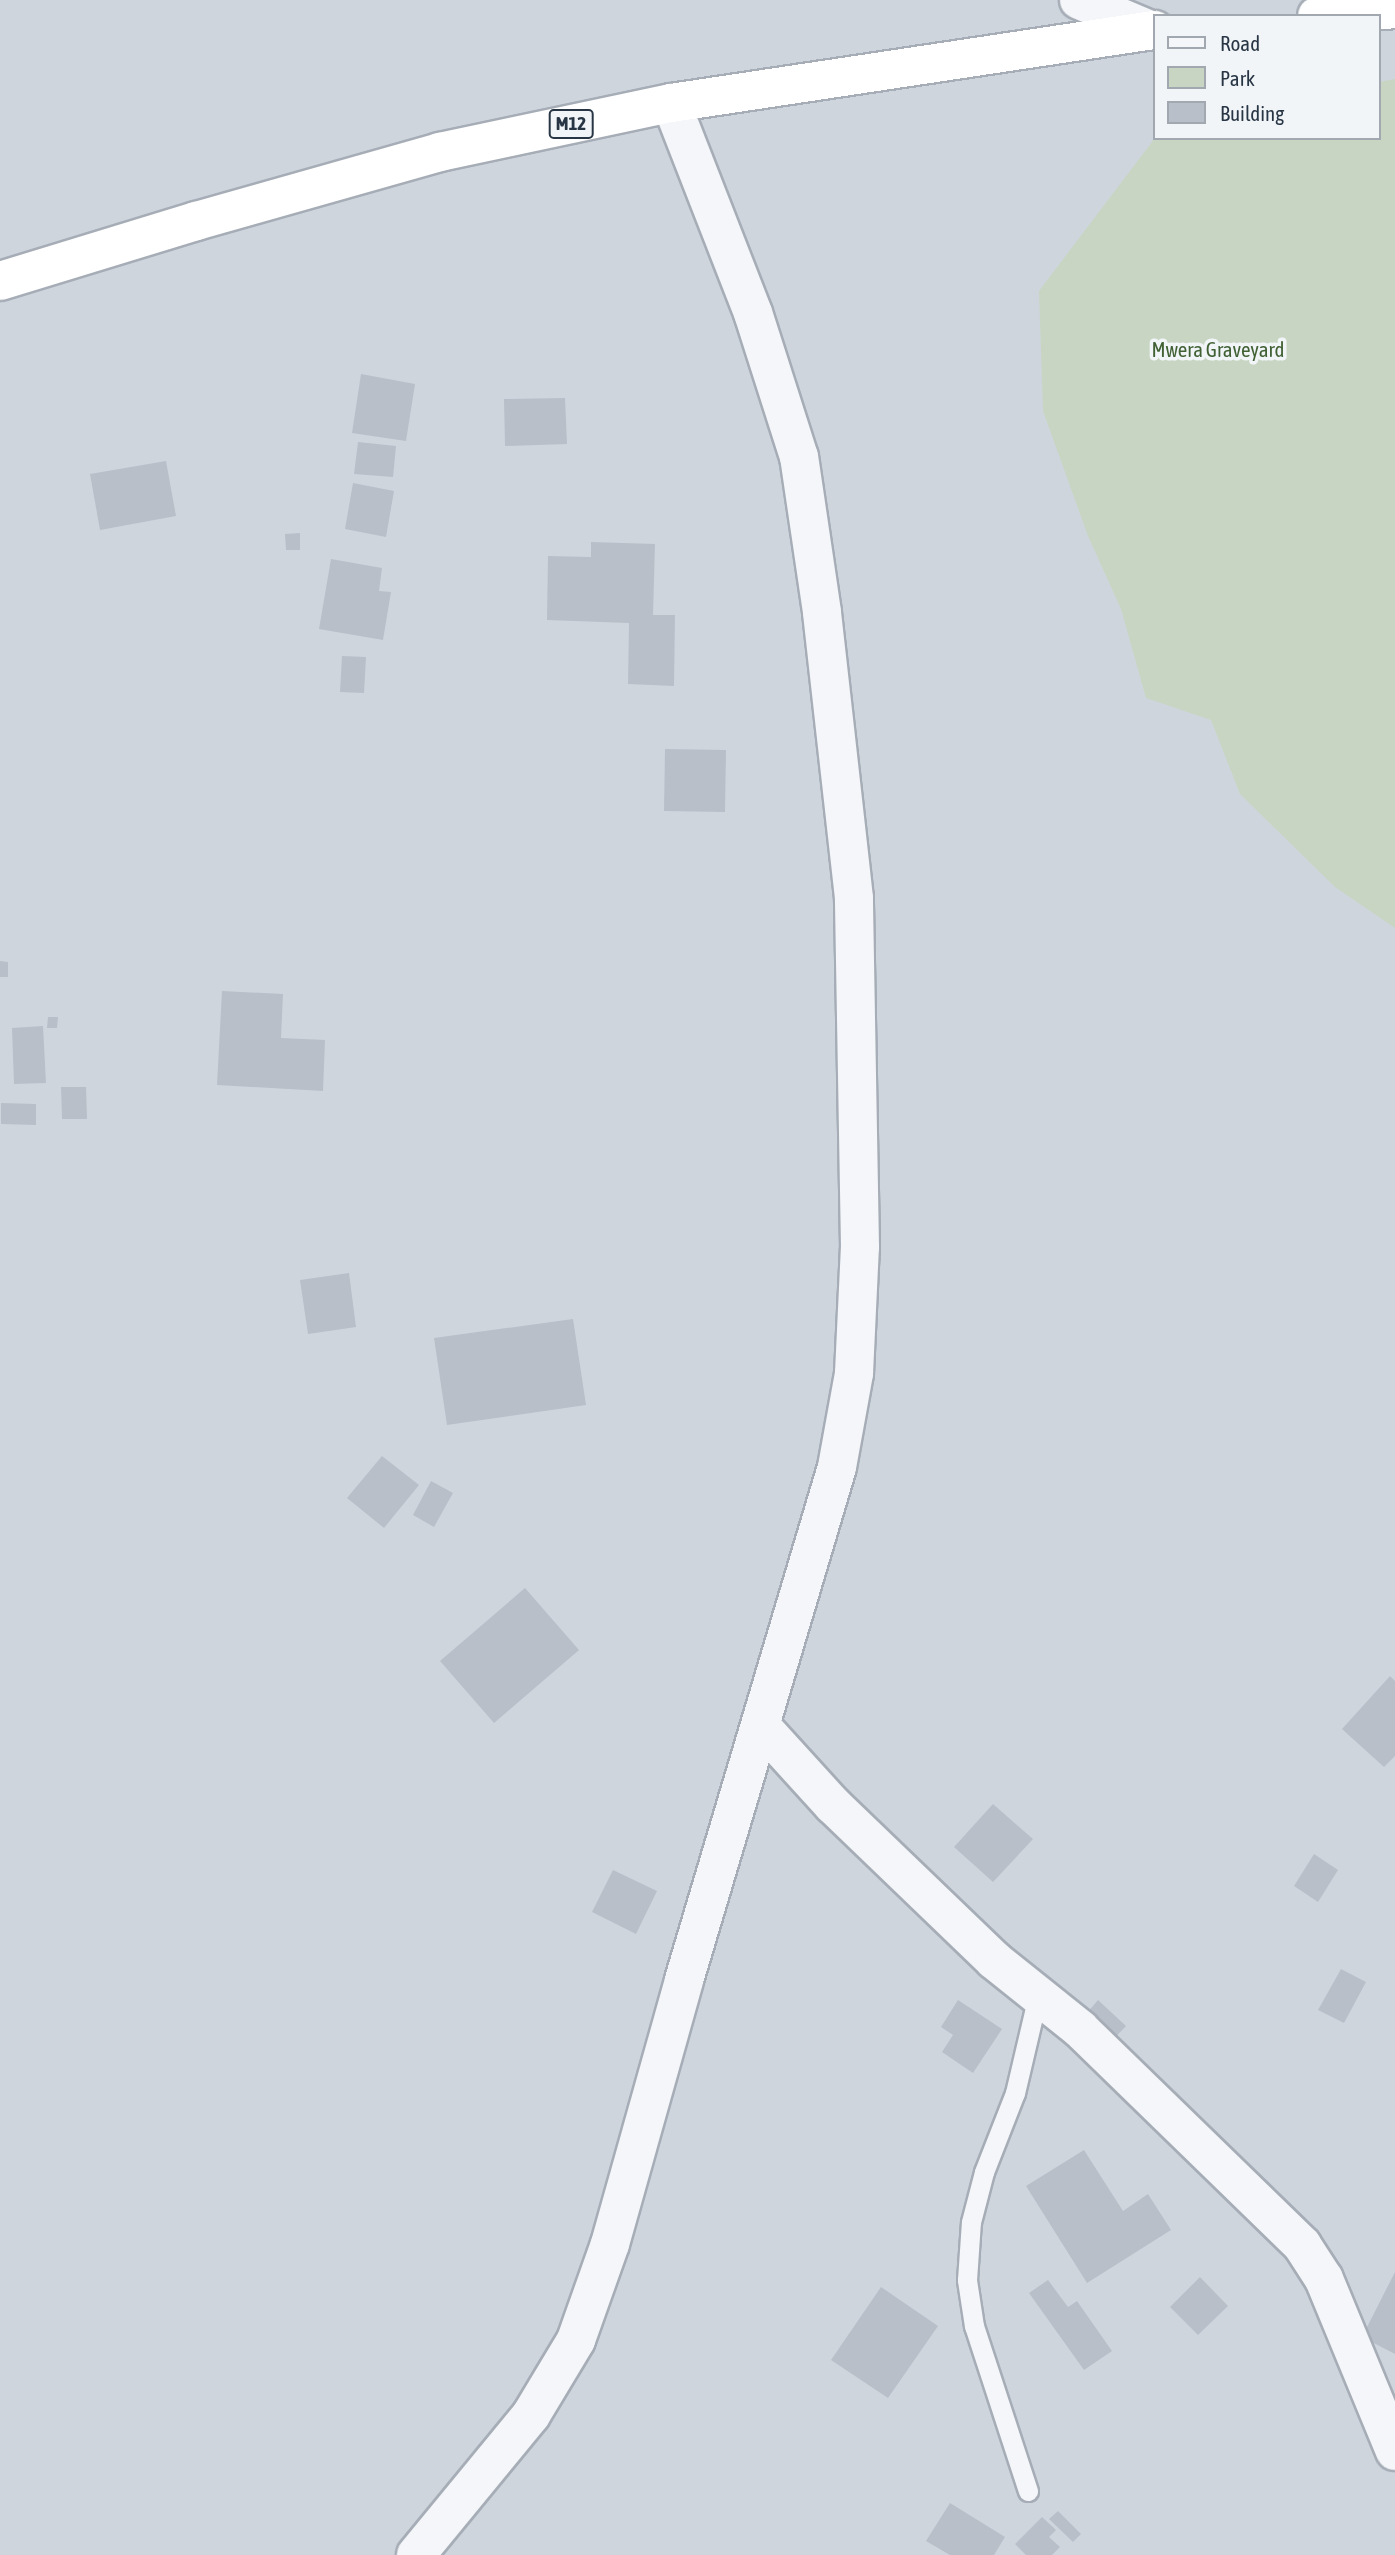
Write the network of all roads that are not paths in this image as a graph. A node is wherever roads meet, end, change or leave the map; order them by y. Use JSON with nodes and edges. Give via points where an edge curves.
{"nodes":[{"id":1,"x":1079,"y":0,"type":"edge"},
{"id":2,"x":1395,"y":9,"type":"edge"},
{"id":3,"x":1339,"y":14,"type":"edge"},
{"id":4,"x":1153,"y":30,"type":"edge"},
{"id":5,"x":671,"y":103,"type":"junction"},
{"id":6,"x":0,"y":281,"type":"edge"},
{"id":7,"x":761,"y":1726,"type":"junction"},
{"id":8,"x":1038,"y":1995,"type":"junction"},
{"id":9,"x":1395,"y":2451,"type":"edge"},
{"id":10,"x":1028,"y":2491,"type":"dead end"},
{"id":11,"x":416,"y":2555,"type":"edge"}],
"edges":[{"from":1,"to":4,"type":"street"},
{"from":2,"to":3,"type":"highway"},
{"from":4,"to":5,"type":"highway","number":"M12"},
{"from":5,"to":6,"type":"highway","number":"M12","via":[[440,152]]},
{"from":5,"to":7,"type":"street","via":[[753,313],[799,457],[854,898],[860,1247],[854,1373],[837,1468]]},
{"from":7,"to":8,"type":"street","via":[[833,1805],[994,1960]]},
{"from":7,"to":11,"type":"street","via":[[610,2244],[576,2340],[531,2415]]},
{"from":8,"to":9,"type":"street","via":[[1080,2029],[1302,2245],[1324,2279]]},
{"from":8,"to":10,"type":"lane","via":[[1014,2092],[971,2222],[967,2280],[974,2326]]}]}
